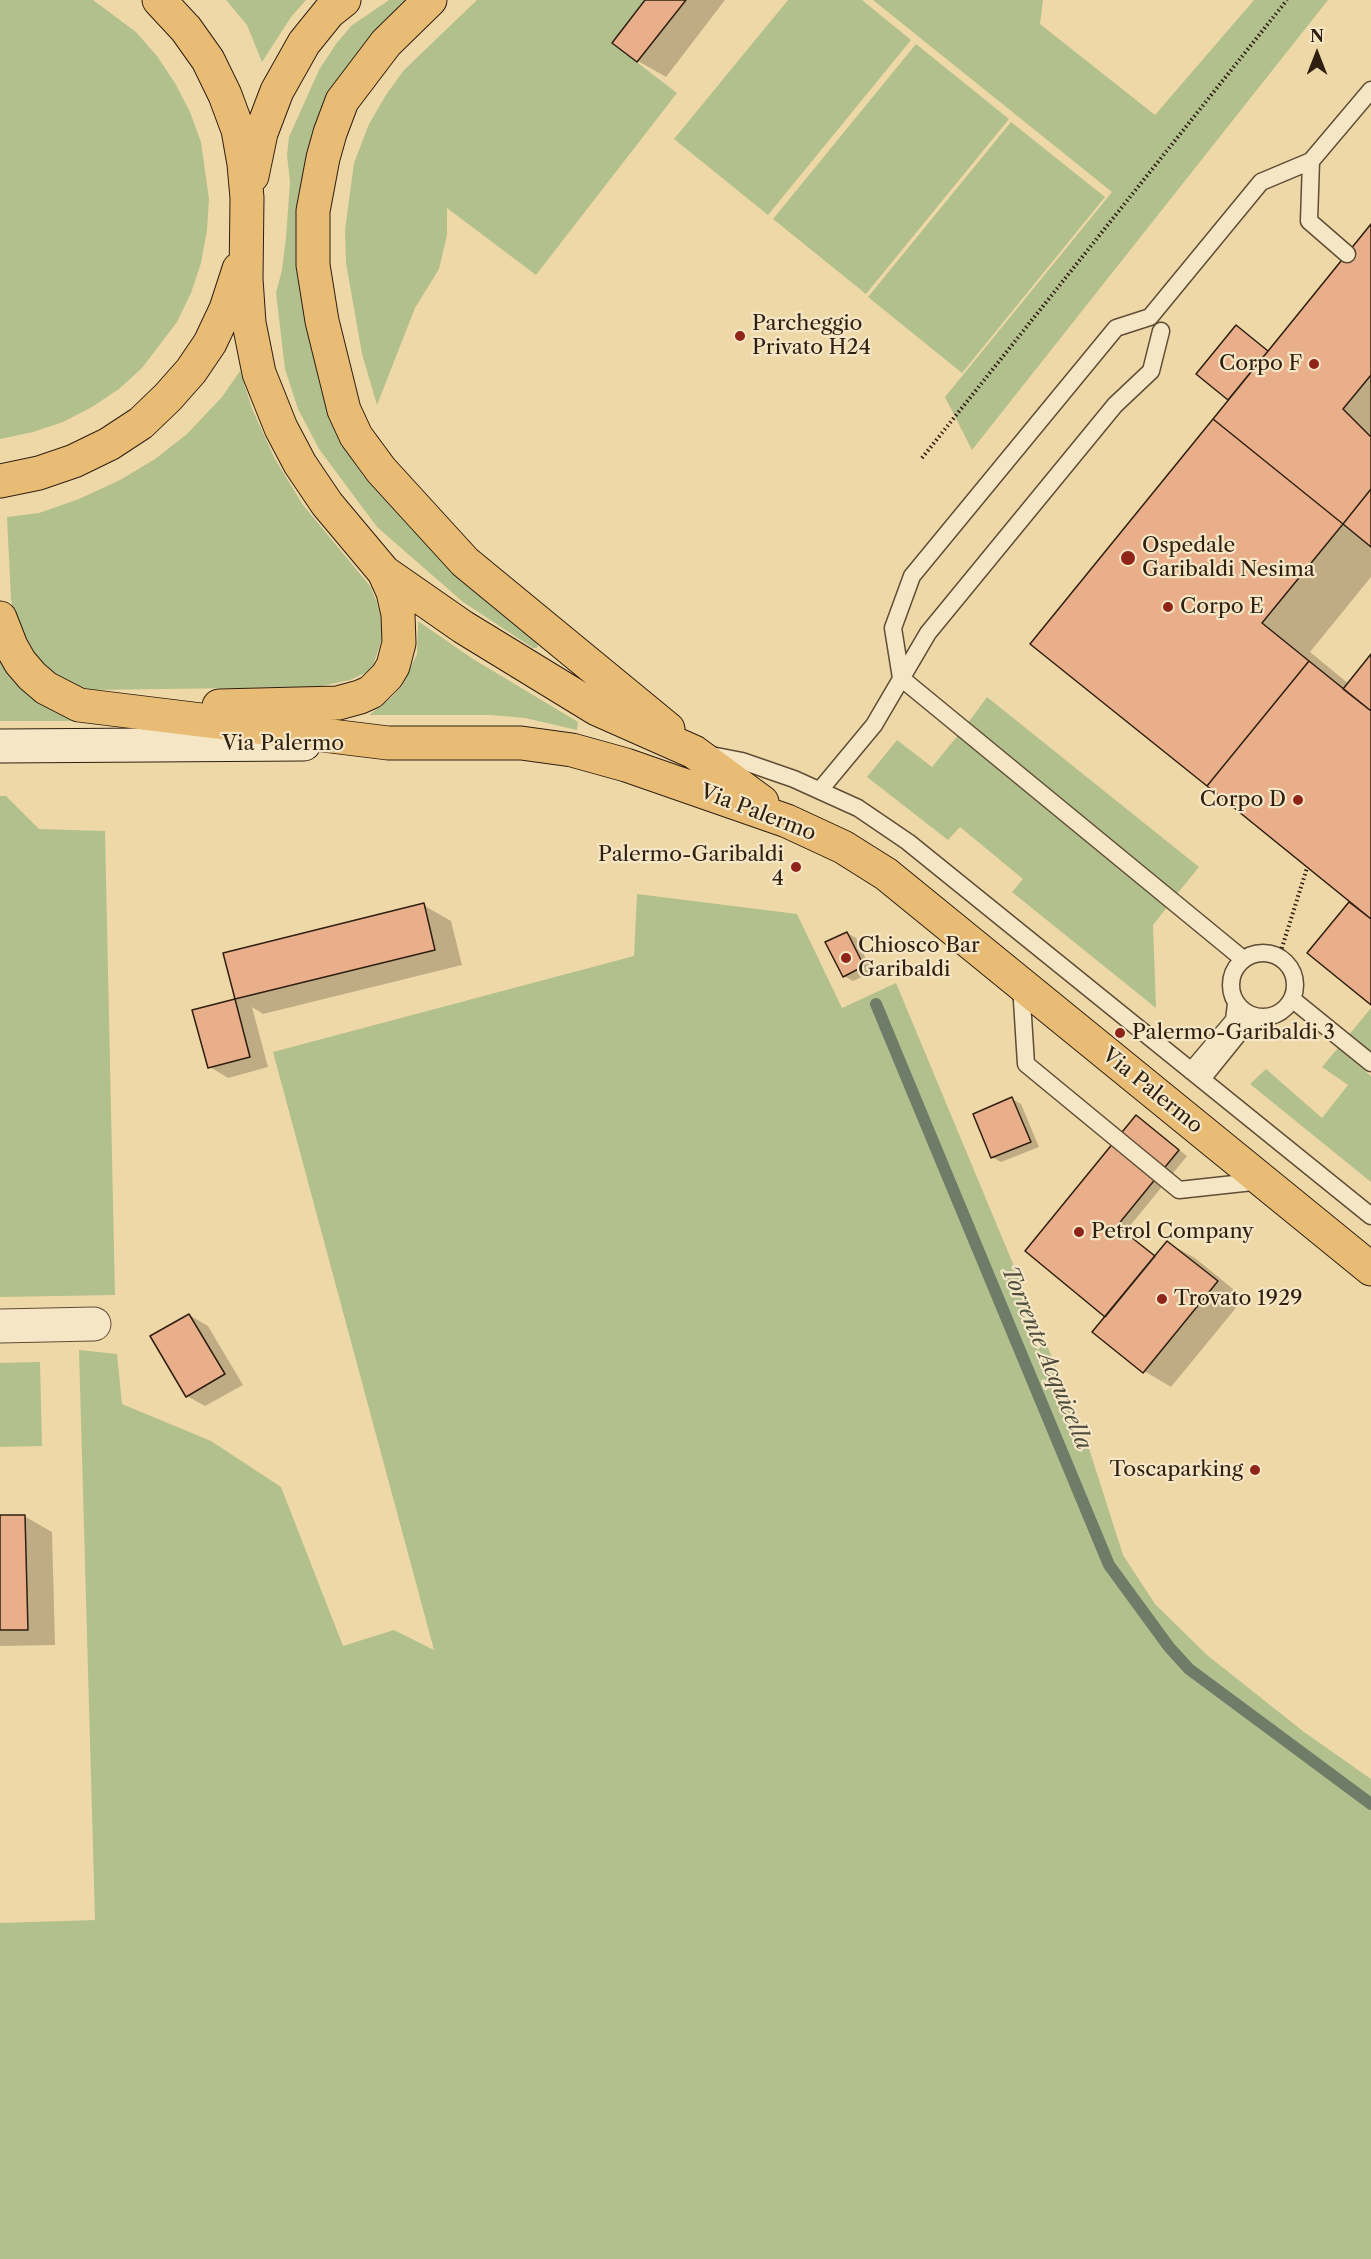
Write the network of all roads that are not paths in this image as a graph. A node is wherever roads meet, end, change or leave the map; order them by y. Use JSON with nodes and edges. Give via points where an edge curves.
{"nodes":[{"id":1,"x":159,"y":0,"type":"edge"},
{"id":2,"x":344,"y":0,"type":"edge"},
{"id":3,"x":430,"y":0,"type":"edge"},
{"id":4,"x":1371,"y":90,"type":"edge"},
{"id":5,"x":1311,"y":161,"type":"junction"},
{"id":6,"x":247,"y":198,"type":"junction"},
{"id":7,"x":245,"y":235,"type":"junction"},
{"id":8,"x":1347,"y":254,"type":"dead end"},
{"id":9,"x":1161,"y":331,"type":"dead end"},
{"id":10,"x":0,"y":481,"type":"edge"},
{"id":11,"x":384,"y":572,"type":"junction"},
{"id":12,"x":0,"y":618,"type":"edge"},
{"id":13,"x":901,"y":678,"type":"junction"},
{"id":14,"x":338,"y":703,"type":"junction"},
{"id":15,"x":101,"y":709,"type":"junction"},
{"id":16,"x":228,"y":724,"type":"junction"},
{"id":17,"x":388,"y":743,"type":"junction"},
{"id":18,"x":124,"y":744,"type":"junction"},
{"id":19,"x":0,"y":746,"type":"edge"},
{"id":20,"x":694,"y":752,"type":"junction"},
{"id":21,"x":820,"y":790,"type":"junction"},
{"id":22,"x":787,"y":821,"type":"junction"},
{"id":23,"x":1243,"y":959,"type":"junction"},
{"id":24,"x":1021,"y":984,"type":"junction"},
{"id":25,"x":1292,"y":999,"type":"junction"},
{"id":26,"x":1236,"y":1004,"type":"junction"},
{"id":27,"x":1259,"y":1017,"type":"junction"},
{"id":28,"x":1371,"y":1063,"type":"edge"},
{"id":29,"x":1196,"y":1075,"type":"junction"},
{"id":30,"x":1262,"y":1181,"type":"junction"},
{"id":31,"x":1371,"y":1216,"type":"edge"},
{"id":32,"x":1371,"y":1269,"type":"edge"},
{"id":33,"x":94,"y":1324,"type":"dead end"},
{"id":34,"x":0,"y":1326,"type":"edge"}],
"edges":[{"from":1,"to":6,"type":"main road","via":[[208,60],[225,95],[238,130]]},
{"from":2,"to":6,"type":"main road","via":[[304,43],[277,92],[261,133]]},
{"from":3,"to":20,"type":"main road","via":[[386,43],[342,101],[322,158],[313,211],[313,265],[344,410],[356,436],[381,470],[465,562]]},
{"from":4,"to":5,"type":"lane"},
{"from":5,"to":8,"type":"lane","via":[[1309,221]]},
{"from":5,"to":13,"type":"lane","via":[[1261,182],[1150,317],[1116,328],[912,576],[893,628]]},
{"from":6,"to":7,"type":"main road"},
{"from":7,"to":10,"type":"main road","via":[[238,273],[222,318],[191,371],[168,397],[141,423],[109,444],[39,473]]},
{"from":7,"to":11,"type":"main road","via":[[249,323],[259,373],[281,428],[327,504]]},
{"from":9,"to":13,"type":"lane","via":[[1151,371],[1115,405],[928,633]]},
{"from":11,"to":14,"type":"main road","via":[[398,614],[399,643],[393,666],[380,684],[360,697]]},
{"from":11,"to":20,"type":"main road","via":[[463,627],[597,710]]},
{"from":12,"to":15,"type":"main road","via":[[11,646],[32,676],[62,697]]},
{"from":13,"to":21,"type":"lane","via":[[874,725]]},
{"from":13,"to":23,"type":"lane"},
{"from":14,"to":15,"type":"main road"},
{"from":14,"to":16,"type":"street"},
{"from":15,"to":16,"type":"main road"},
{"from":16,"to":17,"type":"main road"},
{"from":16,"to":18,"type":"street"},
{"from":17,"to":18,"type":"street","name":"Via Palermo"},
{"from":17,"to":22,"type":"main road","name":"Via Palermo","via":[[521,743],[572,750]]},
{"from":18,"to":19,"type":"street","name":"Via Palermo"},
{"from":20,"to":21,"type":"lane","via":[[742,761]]},
{"from":20,"to":22,"type":"main road"},
{"from":21,"to":29,"type":"lane","via":[[858,808],[908,842]]},
{"from":22,"to":24,"type":"main road","name":"Via Palermo","via":[[843,847],[886,874]]},
{"from":23,"to":25,"type":"lane","via":[[1261,952],[1279,957],[1293,971]]},
{"from":23,"to":26,"type":"lane","via":[[1236,966],[1230,985]]},
{"from":24,"to":30,"type":"main road","name":"Via Palermo"},
{"from":24,"to":30,"type":"lane","via":[[1026,1064],[1179,1190]]},
{"from":25,"to":27,"type":"lane","via":[[1278,1013]]},
{"from":25,"to":28,"type":"lane"},
{"from":26,"to":27,"type":"lane"},
{"from":26,"to":29,"type":"lane","via":[[1234,1020]]},
{"from":27,"to":29,"type":"lane"},
{"from":29,"to":31,"type":"lane"},
{"from":30,"to":32,"type":"main road","name":"Via Palermo"},
{"from":33,"to":34,"type":"street"}]}
